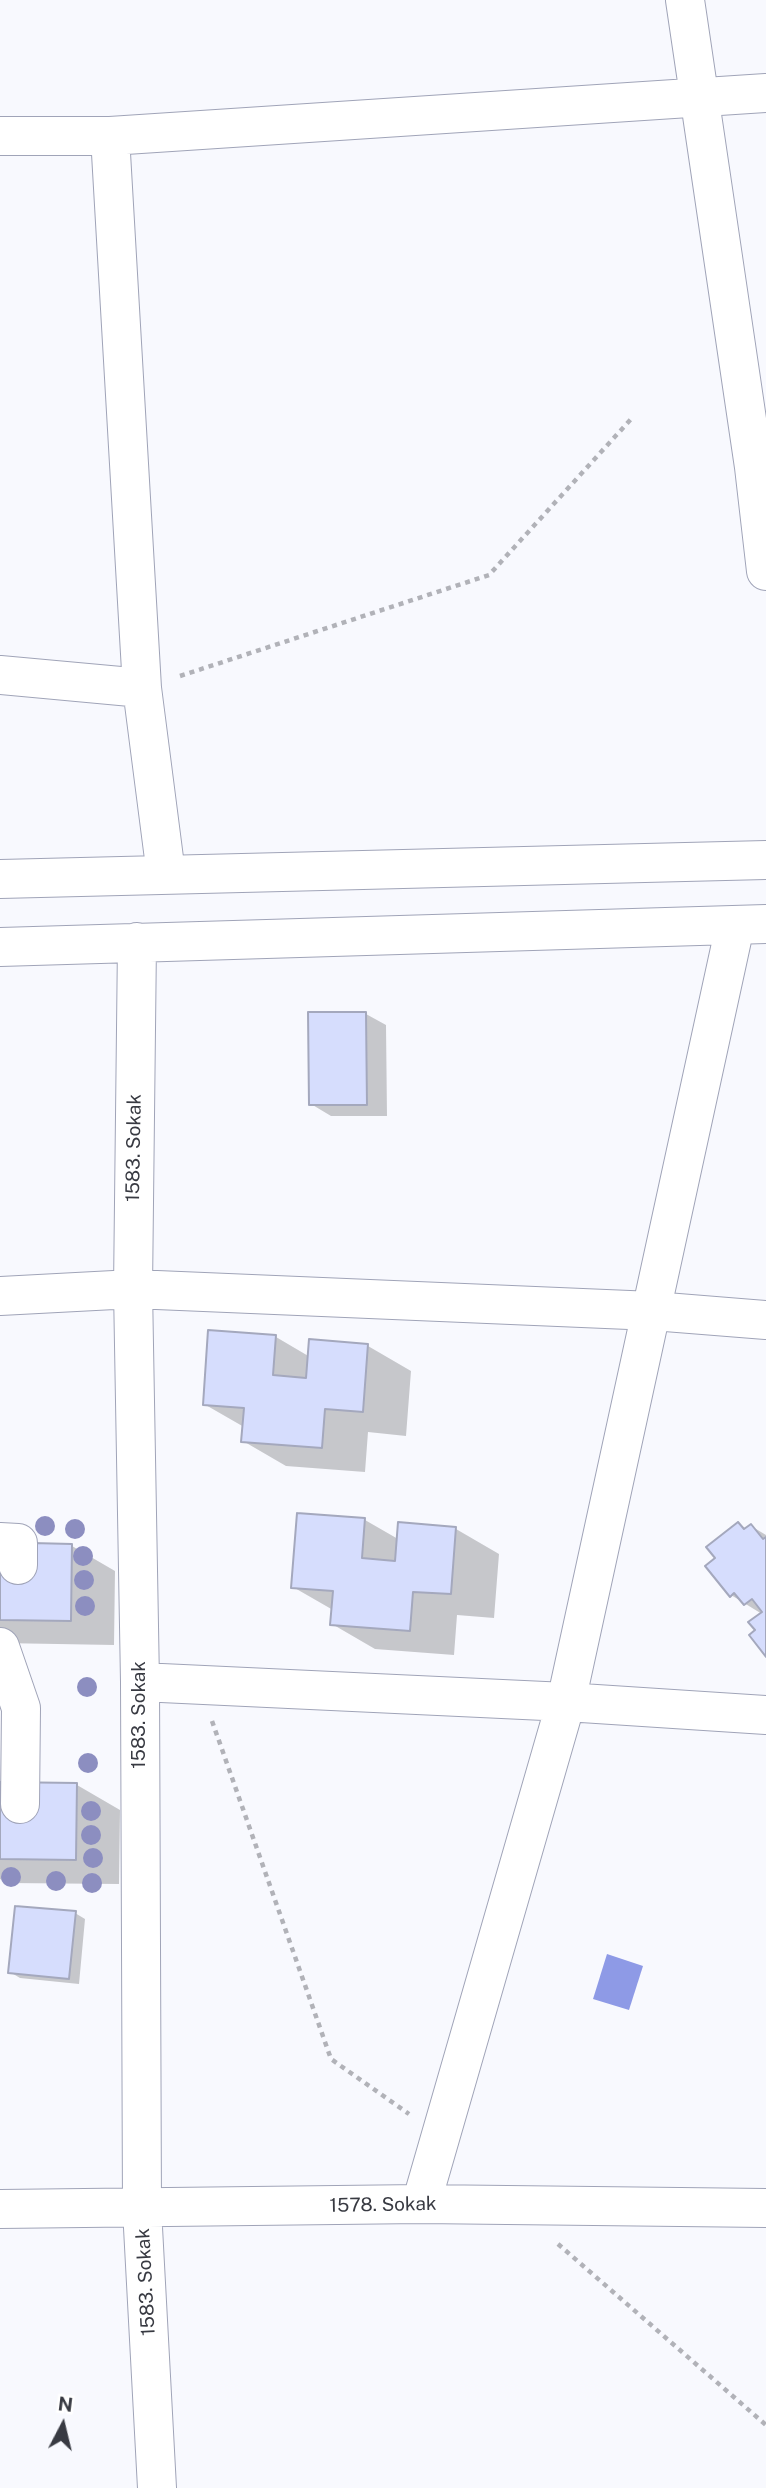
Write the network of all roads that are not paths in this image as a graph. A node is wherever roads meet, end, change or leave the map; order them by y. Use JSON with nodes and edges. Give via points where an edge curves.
{"nodes":[{"id":1,"x":685,"y":0,"type":"edge"},
{"id":2,"x":766,"y":93,"type":"edge"},
{"id":3,"x":699,"y":98,"type":"junction"},
{"id":4,"x":0,"y":136,"type":"edge"},
{"id":5,"x":110,"y":136,"type":"junction"},
{"id":6,"x":766,"y":570,"type":"edge"},
{"id":7,"x":0,"y":675,"type":"edge"},
{"id":8,"x":142,"y":688,"type":"junction"},
{"id":9,"x":766,"y":860,"type":"edge"},
{"id":10,"x":166,"y":874,"type":"junction"},
{"id":11,"x":0,"y":879,"type":"edge"},
{"id":12,"x":750,"y":925,"type":"edge"},
{"id":13,"x":136,"y":942,"type":"junction"},
{"id":14,"x":0,"y":947,"type":"edge"},
{"id":15,"x":133,"y":1289,"type":"junction"},
{"id":16,"x":0,"y":1296,"type":"edge"},
{"id":17,"x":653,"y":1311,"type":"junction"},
{"id":18,"x":766,"y":1320,"type":"edge"},
{"id":19,"x":0,"y":1647,"type":"edge"},
{"id":20,"x":140,"y":1682,"type":"junction"},
{"id":21,"x":566,"y":1702,"type":"junction"},
{"id":22,"x":766,"y":1715,"type":"edge"},
{"id":23,"x":20,"y":1804,"type":"dead end"},
{"id":24,"x":763,"y":2200,"type":"edge"},
{"id":25,"x":421,"y":2204,"type":"junction"},
{"id":26,"x":0,"y":2209,"type":"edge"},
{"id":27,"x":142,"y":2209,"type":"junction"},
{"id":28,"x":157,"y":2488,"type":"edge"}],
"edges":[{"from":1,"to":3,"type":"street"},
{"from":2,"to":3,"type":"street"},
{"from":3,"to":5,"type":"street"},
{"from":3,"to":6,"type":"street"},
{"from":4,"to":5,"type":"street"},
{"from":5,"to":8,"type":"street"},
{"from":7,"to":8,"type":"street"},
{"from":8,"to":10,"type":"street"},
{"from":9,"to":10,"type":"street"},
{"from":10,"to":11,"type":"street"},
{"from":12,"to":13,"type":"street"},
{"from":12,"to":17,"type":"street"},
{"from":13,"to":14,"type":"street"},
{"from":13,"to":15,"type":"street","name":"1583. Sokak"},
{"from":15,"to":16,"type":"street"},
{"from":15,"to":17,"type":"street"},
{"from":15,"to":20,"type":"street","name":"1583. Sokak"},
{"from":17,"to":18,"type":"street"},
{"from":17,"to":21,"type":"street"},
{"from":19,"to":23,"type":"street","via":[[21,1708]]},
{"from":20,"to":21,"type":"street"},
{"from":20,"to":27,"type":"street","name":"1583. Sokak"},
{"from":21,"to":22,"type":"street"},
{"from":21,"to":25,"type":"street"},
{"from":24,"to":25,"type":"street","name":"1578. Sokak"},
{"from":25,"to":27,"type":"street","name":"1578. Sokak"},
{"from":26,"to":27,"type":"street","name":"1578. Sokak"},
{"from":27,"to":28,"type":"street","name":"1583. Sokak"}]}
